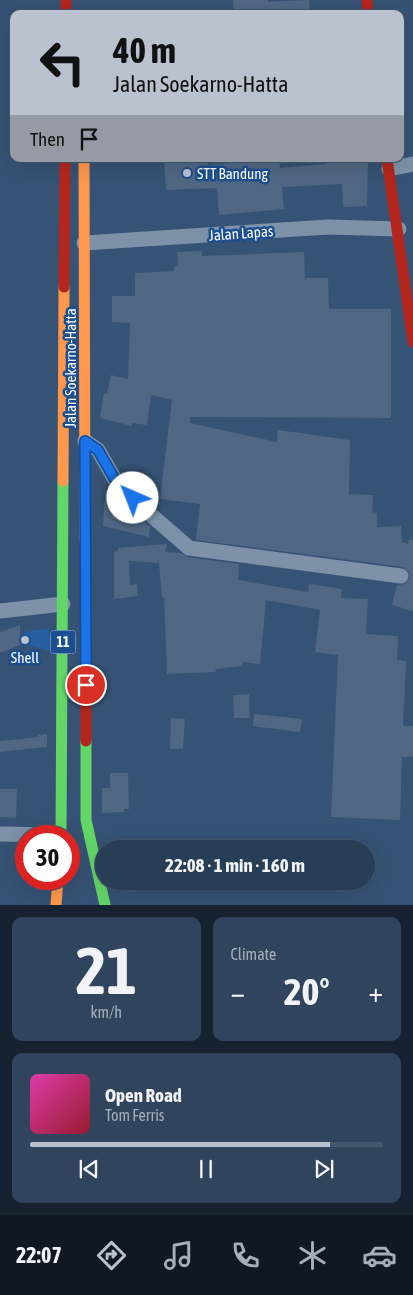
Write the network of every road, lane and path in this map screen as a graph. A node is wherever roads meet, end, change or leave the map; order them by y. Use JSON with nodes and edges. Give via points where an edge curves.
{"nodes":[{"id":1,"x":65,"y":162,"type":"edge"},
{"id":2,"x":84,"y":162,"type":"edge"},
{"id":3,"x":388,"y":164,"type":"edge"},
{"id":4,"x":413,"y":164,"type":"edge"},
{"id":5,"x":399,"y":230,"type":"junction"},
{"id":6,"x":84,"y":243,"type":"junction"},
{"id":7,"x":413,"y":342,"type":"edge"},
{"id":8,"x":85,"y":441,"type":"junction"},
{"id":9,"x":401,"y":576,"type":"dead end"},
{"id":10,"x":63,"y":604,"type":"junction"},
{"id":11,"x":0,"y":611,"type":"edge"},
{"id":12,"x":86,"y":820,"type":"junction"},
{"id":13,"x":61,"y":825,"type":"edge"},
{"id":14,"x":0,"y":834,"type":"edge"},
{"id":15,"x":15,"y":834,"type":"edge"},
{"id":16,"x":87,"y":877,"type":"dead end"},
{"id":17,"x":57,"y":890,"type":"edge"},
{"id":18,"x":64,"y":890,"type":"edge"},
{"id":19,"x":56,"y":905,"type":"edge"},
{"id":20,"x":65,"y":905,"type":"edge"},
{"id":21,"x":105,"y":905,"type":"edge"}],
"edges":[{"from":1,"to":10,"type":"main road","name":"Jalan Soekarno-Hatta","number":"11"},
{"from":2,"to":6,"type":"main road","name":"Jalan Soekarno-Hatta","number":"11"},
{"from":3,"to":4,"type":"street"},
{"from":3,"to":5,"type":"main road"},
{"from":5,"to":6,"type":"street","name":"Jalan Lapas","via":[[328,227]]},
{"from":5,"to":7,"type":"main road"},
{"from":6,"to":8,"type":"main road","name":"Jalan Soekarno-Hatta","number":"11"},
{"from":8,"to":9,"type":"street","via":[[98,450],[114,478],[143,508],[189,548]]},
{"from":8,"to":12,"type":"main road","name":"Jalan Soekarno-Hatta","number":"11"},
{"from":10,"to":11,"type":"street"},
{"from":10,"to":13,"type":"main road","name":"Jalan Soekarno-Hatta","number":"11"},
{"from":12,"to":16,"type":"main road","number":"11"},
{"from":12,"to":21,"type":"main road","name":"Jalan Soekarno-Hatta","number":"11"},
{"from":14,"to":15,"type":"street"},
{"from":17,"to":19,"type":"main road"},
{"from":18,"to":20,"type":"main road"}]}
